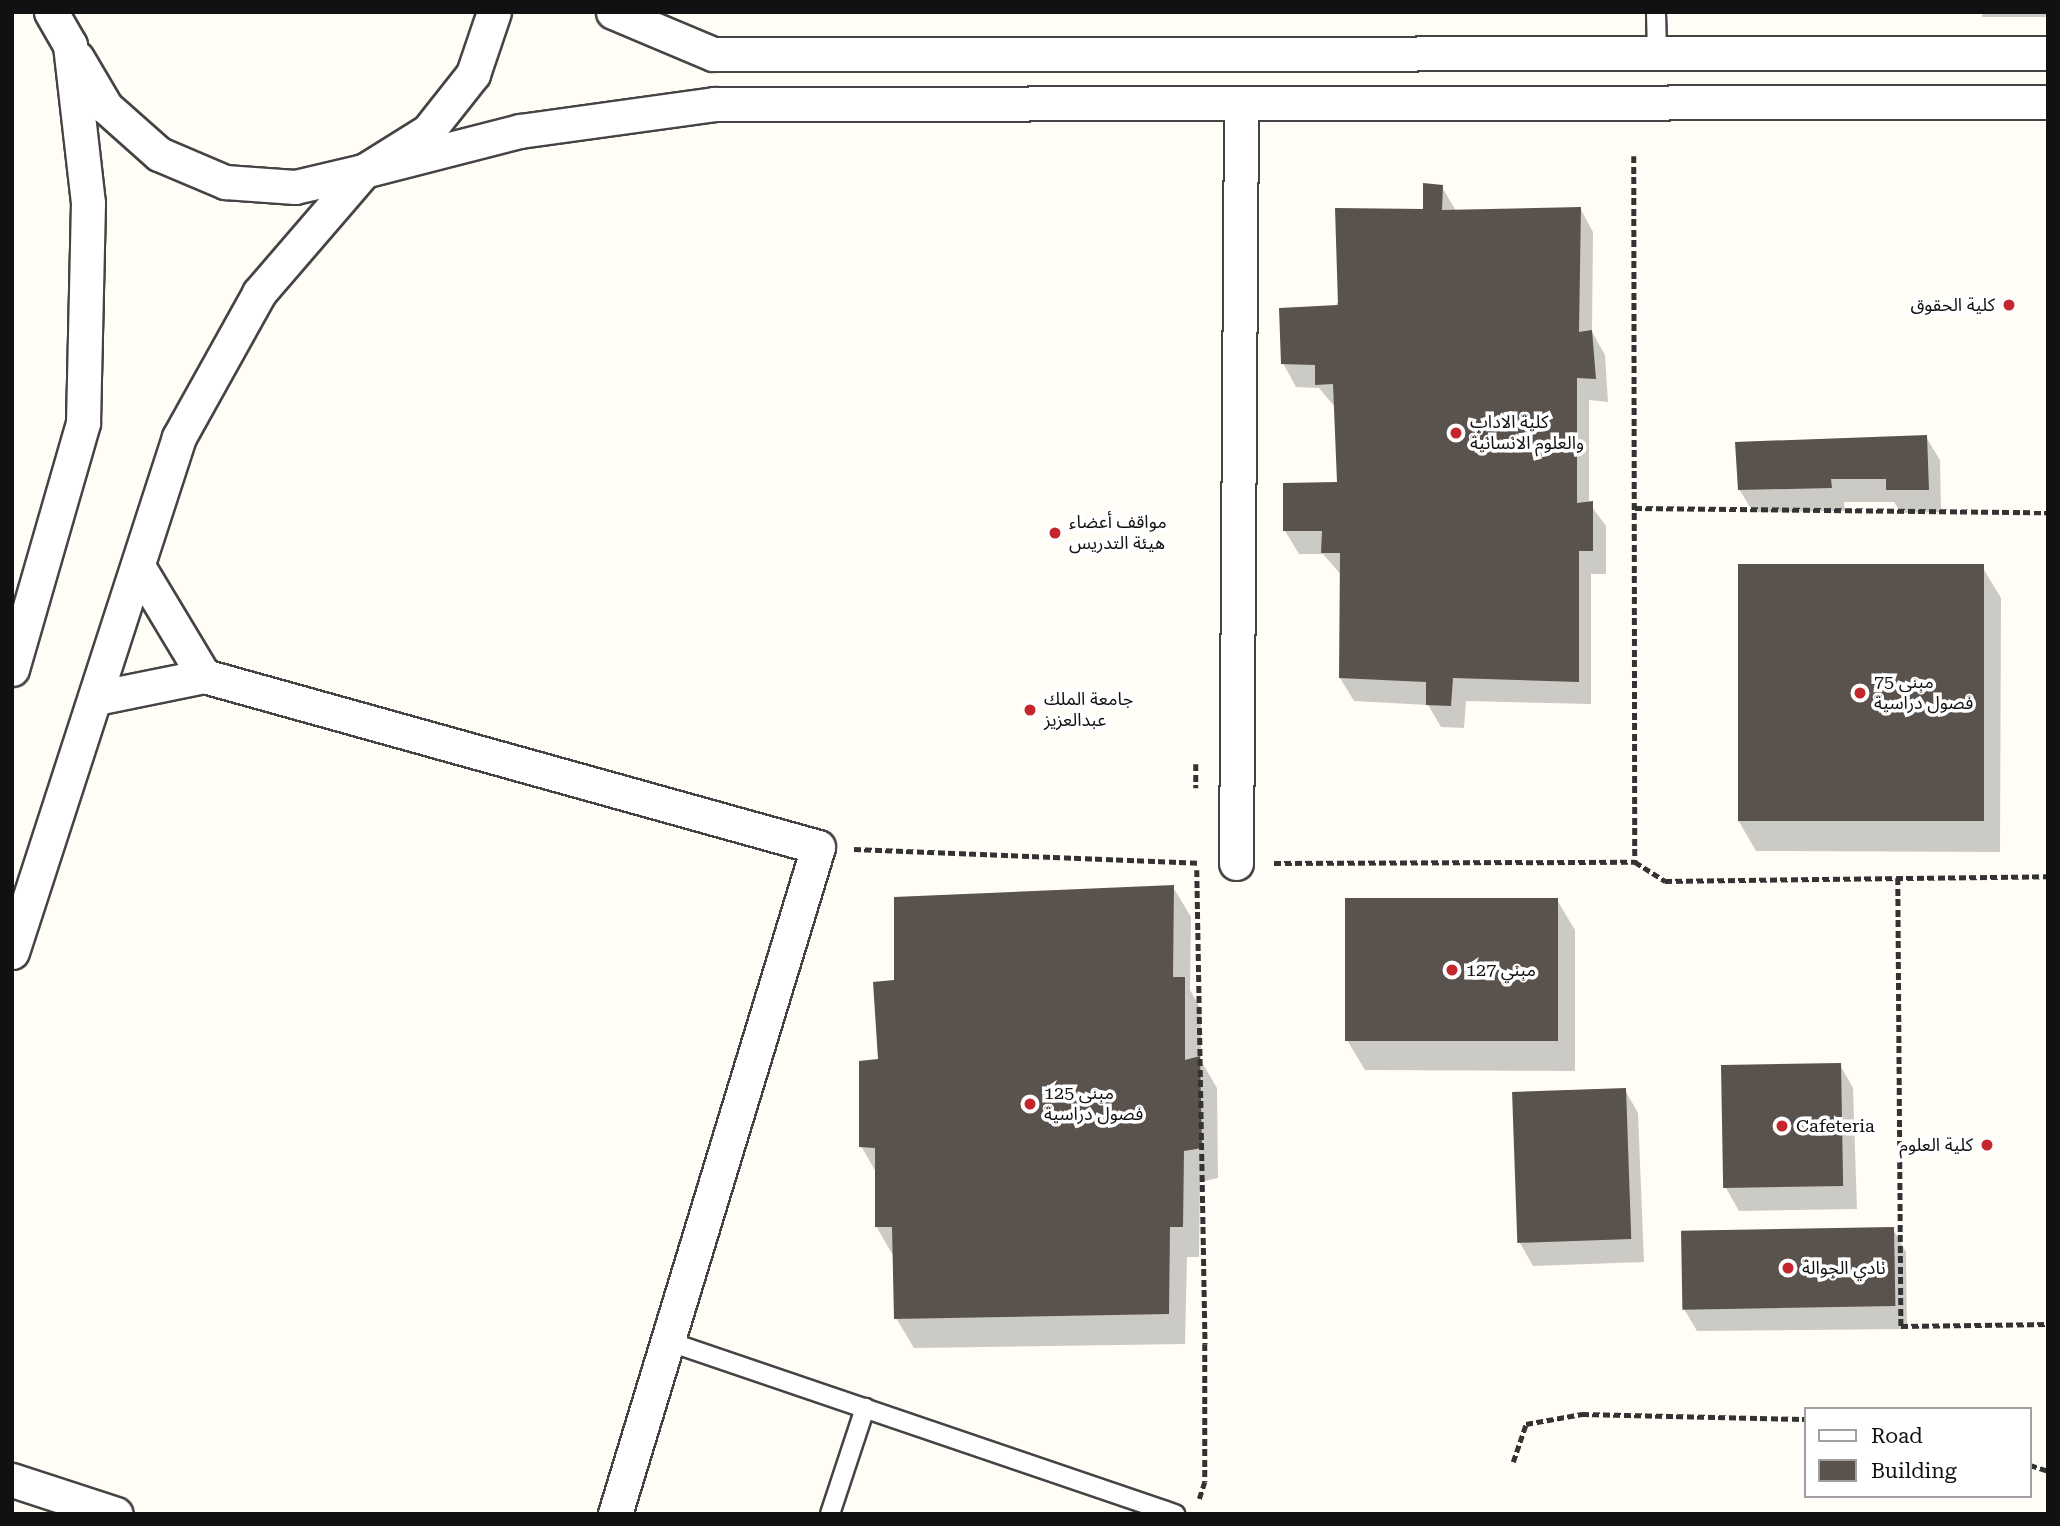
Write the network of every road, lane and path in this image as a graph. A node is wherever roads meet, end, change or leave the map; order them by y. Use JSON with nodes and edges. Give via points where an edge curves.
{"nodes":[{"id":1,"x":51,"y":12,"type":"edge"},
{"id":2,"x":63,"y":12,"type":"edge"},
{"id":3,"x":494,"y":12,"type":"edge"},
{"id":4,"x":613,"y":12,"type":"edge"},
{"id":5,"x":1656,"y":12,"type":"edge"},
{"id":6,"x":70,"y":45,"type":"junction"},
{"id":7,"x":1657,"y":53,"type":"junction"},
{"id":8,"x":2048,"y":53,"type":"edge"},
{"id":9,"x":2048,"y":102,"type":"edge"},
{"id":10,"x":1241,"y":104,"type":"junction"},
{"id":11,"x":1634,"y":156,"type":"dead end"},
{"id":12,"x":364,"y":171,"type":"junction"},
{"id":13,"x":1635,"y":508,"type":"junction"},
{"id":14,"x":2048,"y":512,"type":"edge"},
{"id":15,"x":139,"y":568,"type":"junction"},
{"id":16,"x":12,"y":669,"type":"edge"},
{"id":17,"x":204,"y":676,"type":"junction"},
{"id":18,"x":96,"y":698,"type":"junction"},
{"id":19,"x":1196,"y":764,"type":"dead end"},
{"id":20,"x":1196,"y":801,"type":"dead end"},
{"id":21,"x":818,"y":847,"type":"junction"},
{"id":22,"x":1197,"y":851,"type":"dead end"},
{"id":23,"x":1635,"y":862,"type":"junction"},
{"id":24,"x":1197,"y":863,"type":"junction"},
{"id":25,"x":1236,"y":863,"type":"junction"},
{"id":26,"x":2048,"y":876,"type":"edge"},
{"id":27,"x":1898,"y":878,"type":"junction"},
{"id":28,"x":12,"y":952,"type":"edge"},
{"id":29,"x":2048,"y":1324,"type":"edge"},
{"id":30,"x":667,"y":1341,"type":"junction"},
{"id":31,"x":865,"y":1408,"type":"junction"},
{"id":32,"x":1804,"y":1419,"type":"edge"},
{"id":33,"x":1513,"y":1462,"type":"dead end"},
{"id":34,"x":12,"y":1480,"type":"edge"},
{"id":35,"x":116,"y":1514,"type":"edge"},
{"id":36,"x":615,"y":1514,"type":"edge"},
{"id":37,"x":830,"y":1514,"type":"edge"},
{"id":38,"x":1175,"y":1514,"type":"edge"},
{"id":39,"x":1195,"y":1514,"type":"edge"}],
"edges":[{"from":1,"to":6,"type":"street"},
{"from":2,"to":6,"type":"street"},
{"from":3,"to":12,"type":"street","via":[[473,74],[428,131]]},
{"from":4,"to":7,"type":"street","via":[[713,54]]},
{"from":5,"to":7,"type":"lane"},
{"from":6,"to":12,"type":"street","via":[[106,107],[159,154],[236,183],[295,187]]},
{"from":6,"to":16,"type":"street","via":[[88,203],[83,423]]},
{"from":7,"to":8,"type":"street"},
{"from":9,"to":10,"type":"street"},
{"from":10,"to":12,"type":"street","via":[[714,104],[520,131]]},
{"from":10,"to":25,"type":"street"},
{"from":11,"to":13,"type":"path"},
{"from":12,"to":15,"type":"street","via":[[258,293],[179,437]]},
{"from":13,"to":14,"type":"path"},
{"from":13,"to":23,"type":"path"},
{"from":15,"to":17,"type":"street"},
{"from":15,"to":18,"type":"street"},
{"from":17,"to":18,"type":"street"},
{"from":17,"to":21,"type":"street"},
{"from":18,"to":28,"type":"street"},
{"from":19,"to":20,"type":"path"},
{"from":21,"to":24,"type":"path"},
{"from":21,"to":30,"type":"street"},
{"from":22,"to":24,"type":"path"},
{"from":23,"to":25,"type":"path"},
{"from":23,"to":27,"type":"path","via":[[1665,881]]},
{"from":24,"to":25,"type":"path"},
{"from":24,"to":39,"type":"path","via":[[1205,1482]]},
{"from":26,"to":27,"type":"path"},
{"from":27,"to":29,"type":"path","via":[[1901,1326]]},
{"from":30,"to":31,"type":"lane"},
{"from":30,"to":36,"type":"street"},
{"from":31,"to":37,"type":"lane"},
{"from":31,"to":38,"type":"lane"},
{"from":32,"to":33,"type":"path","via":[[1582,1414],[1526,1424]]},
{"from":34,"to":35,"type":"street"}]}
